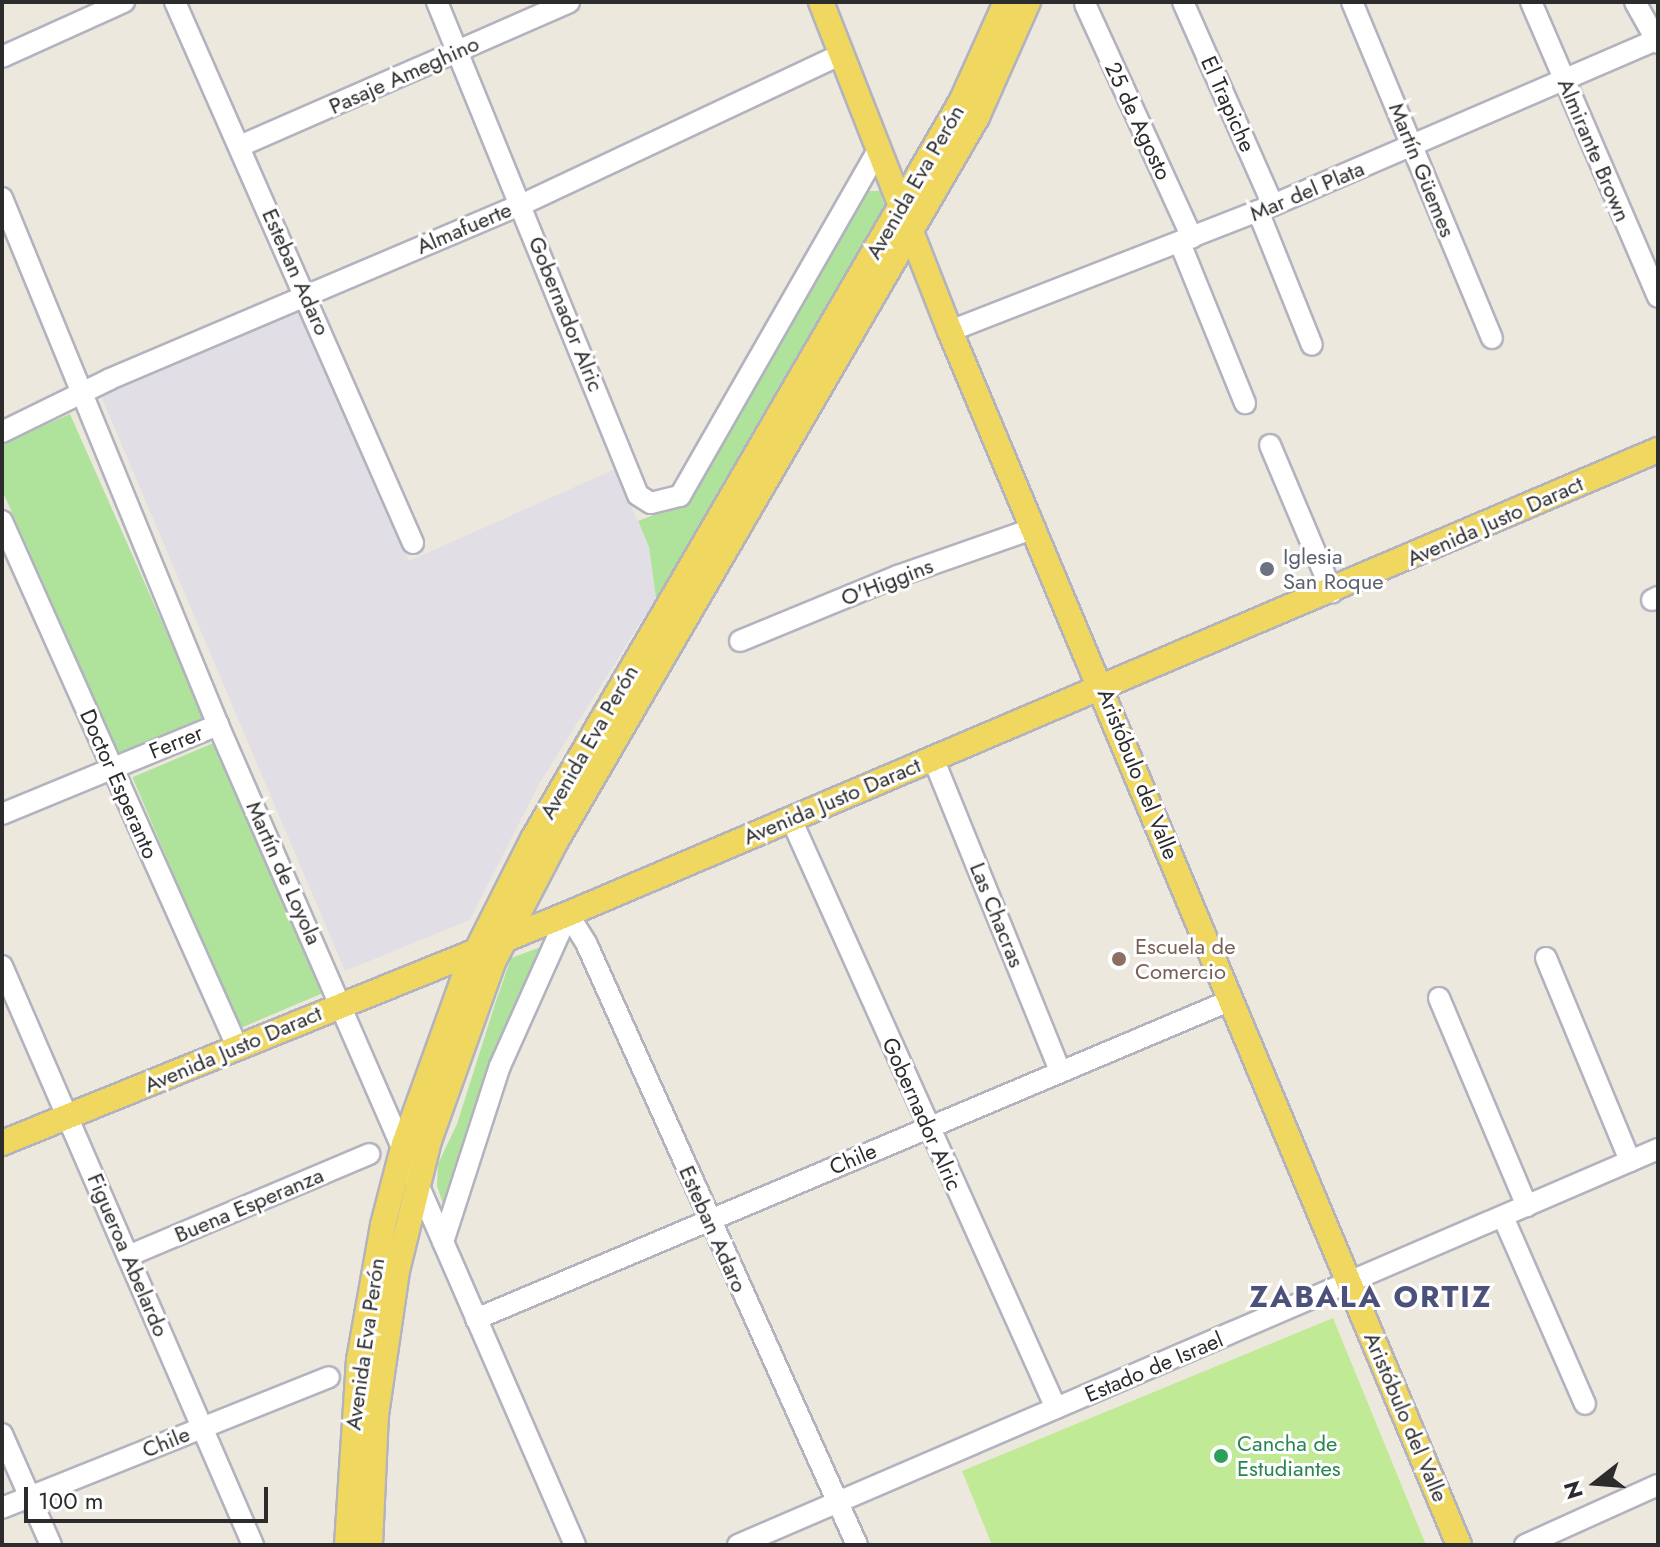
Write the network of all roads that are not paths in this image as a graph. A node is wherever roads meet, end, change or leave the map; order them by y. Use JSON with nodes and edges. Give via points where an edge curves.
{"nodes":[{"id":1,"x":175,"y":2,"type":"edge"},
{"id":2,"x":437,"y":2,"type":"edge"},
{"id":3,"x":569,"y":2,"type":"edge"},
{"id":4,"x":821,"y":2,"type":"edge"},
{"id":5,"x":1006,"y":2,"type":"edge"},
{"id":6,"x":1028,"y":2,"type":"edge"},
{"id":7,"x":1183,"y":2,"type":"edge"},
{"id":8,"x":1352,"y":2,"type":"edge"},
{"id":9,"x":1531,"y":2,"type":"edge"},
{"id":10,"x":1635,"y":2,"type":"edge"},
{"id":11,"x":1085,"y":4,"type":"edge"},
{"id":12,"x":111,"y":5,"type":"edge"},
{"id":13,"x":1657,"y":41,"type":"edge"},
{"id":14,"x":458,"y":52,"type":"junction"},
{"id":15,"x":842,"y":54,"type":"junction"},
{"id":16,"x":2,"y":57,"type":"edge"},
{"id":17,"x":1564,"y":79,"type":"junction"},
{"id":18,"x":240,"y":146,"type":"junction"},
{"id":19,"x":1413,"y":146,"type":"junction"},
{"id":20,"x":878,"y":150,"type":"junction"},
{"id":21,"x":2,"y":198,"type":"edge"},
{"id":22,"x":523,"y":204,"type":"junction"},
{"id":23,"x":1265,"y":208,"type":"junction"},
{"id":24,"x":901,"y":209,"type":"junction"},
{"id":25,"x":912,"y":233,"type":"junction"},
{"id":26,"x":1186,"y":240,"type":"junction"},
{"id":27,"x":307,"y":294,"type":"junction"},
{"id":28,"x":1658,"y":297,"type":"edge"},
{"id":29,"x":950,"y":331,"type":"junction"},
{"id":30,"x":1492,"y":338,"type":"dead end"},
{"id":31,"x":1312,"y":345,"type":"dead end"},
{"id":32,"x":84,"y":396,"type":"junction"},
{"id":33,"x":1245,"y":403,"type":"dead end"},
{"id":34,"x":2,"y":432,"type":"edge"},
{"id":35,"x":1270,"y":445,"type":"dead end"},
{"id":36,"x":1658,"y":450,"type":"edge"},
{"id":37,"x":2,"y":521,"type":"edge"},
{"id":38,"x":1035,"y":528,"type":"junction"},
{"id":39,"x":413,"y":543,"type":"dead end"},
{"id":40,"x":1332,"y":592,"type":"junction"},
{"id":41,"x":740,"y":641,"type":"dead end"},
{"id":42,"x":1102,"y":687,"type":"junction"},
{"id":43,"x":218,"y":725,"type":"junction"},
{"id":44,"x":933,"y":758,"type":"junction"},
{"id":45,"x":112,"y":767,"type":"junction"},
{"id":46,"x":2,"y":814,"type":"edge"},
{"id":47,"x":791,"y":819,"type":"junction"},
{"id":48,"x":568,"y":914,"type":"junction"},
{"id":49,"x":506,"y":937,"type":"junction"},
{"id":50,"x":479,"y":948,"type":"junction"},
{"id":51,"x":1546,"y":958,"type":"dead end"},
{"id":52,"x":2,"y":966,"type":"edge"},
{"id":53,"x":1439,"y":998,"type":"dead end"},
{"id":54,"x":1231,"y":1000,"type":"junction"},
{"id":55,"x":342,"y":1003,"type":"junction"},
{"id":56,"x":237,"y":1046,"type":"junction"},
{"id":57,"x":1060,"y":1071,"type":"junction"},
{"id":58,"x":71,"y":1116,"type":"junction"},
{"id":59,"x":928,"y":1127,"type":"junction"},
{"id":60,"x":2,"y":1143,"type":"edge"},
{"id":61,"x":404,"y":1144,"type":"junction"},
{"id":62,"x":1658,"y":1149,"type":"edge"},
{"id":63,"x":369,"y":1154,"type":"dead end"},
{"id":64,"x":1630,"y":1161,"type":"junction"},
{"id":65,"x":419,"y":1178,"type":"junction"},
{"id":66,"x":1527,"y":1206,"type":"junction"},
{"id":67,"x":1503,"y":1217,"type":"junction"},
{"id":68,"x":709,"y":1220,"type":"junction"},
{"id":69,"x":443,"y":1242,"type":"junction"},
{"id":70,"x":128,"y":1256,"type":"junction"},
{"id":71,"x":1351,"y":1283,"type":"junction"},
{"id":72,"x":476,"y":1319,"type":"junction"},
{"id":73,"x":329,"y":1377,"type":"dead end"},
{"id":74,"x":1585,"y":1404,"type":"dead end"},
{"id":75,"x":1056,"y":1408,"type":"junction"},
{"id":76,"x":202,"y":1427,"type":"junction"},
{"id":77,"x":2,"y":1434,"type":"edge"},
{"id":78,"x":1658,"y":1485,"type":"edge"},
{"id":79,"x":29,"y":1497,"type":"junction"},
{"id":80,"x":838,"y":1504,"type":"junction"},
{"id":81,"x":2,"y":1508,"type":"edge"},
{"id":82,"x":1554,"y":1539,"type":"edge"},
{"id":83,"x":51,"y":1545,"type":"edge"},
{"id":84,"x":253,"y":1545,"type":"edge"},
{"id":85,"x":347,"y":1545,"type":"edge"},
{"id":86,"x":370,"y":1545,"type":"edge"},
{"id":87,"x":575,"y":1545,"type":"edge"},
{"id":88,"x":738,"y":1545,"type":"edge"},
{"id":89,"x":857,"y":1545,"type":"edge"},
{"id":90,"x":1459,"y":1545,"type":"edge"},
{"id":91,"x":1525,"y":1545,"type":"edge"}],
"edges":[{"from":1,"to":18,"type":"street","name":"Esteban Adaro"},
{"from":2,"to":14,"type":"street","name":"Gobernador Alric"},
{"from":3,"to":14,"type":"street","name":"Pasaje Ameghino"},
{"from":4,"to":15,"type":"main road","name":"Aristóbulo del Valle"},
{"from":5,"to":24,"type":"main road","name":"Avenida Eva Perón","via":[[962,100]]},
{"from":6,"to":25,"type":"main road","name":"Avenida Eva Perón","via":[[977,117]]},
{"from":7,"to":23,"type":"street","name":"El Trapiche"},
{"from":8,"to":19,"type":"street","name":"Martín Güemes"},
{"from":9,"to":17,"type":"street","name":"Almirante Brown"},
{"from":10,"to":13,"type":"street"},
{"from":11,"to":26,"type":"street","name":"25 de Agosto"},
{"from":12,"to":16,"type":"street"},
{"from":13,"to":17,"type":"street","name":"Mar del Plata"},
{"from":14,"to":18,"type":"street","name":"Pasaje Ameghino"},
{"from":14,"to":22,"type":"street","name":"Gobernador Alric"},
{"from":15,"to":20,"type":"main road","name":"Aristóbulo del Valle"},
{"from":15,"to":22,"type":"street","name":"Almafuerte"},
{"from":17,"to":19,"type":"street","name":"Mar del Plata"},
{"from":17,"to":28,"type":"street","name":"Almirante Brown"},
{"from":18,"to":27,"type":"street","name":"Esteban Adaro"},
{"from":19,"to":23,"type":"street","name":"Mar del Plata"},
{"from":19,"to":30,"type":"street","name":"Martín Güemes"},
{"from":20,"to":22,"type":"street","name":"Gobernador Alric","via":[[680,496],[651,503],[638,495]]},
{"from":20,"to":24,"type":"main road","name":"Aristóbulo del Valle"},
{"from":21,"to":32,"type":"street","name":"Martín de Loyola"},
{"from":22,"to":27,"type":"street","name":"Almafuerte"},
{"from":23,"to":26,"type":"street","name":"Mar del Plata"},
{"from":23,"to":31,"type":"street","name":"El Trapiche"},
{"from":24,"to":25,"type":"main road","name":"Aristóbulo del Valle"},
{"from":24,"to":50,"type":"main road","name":"Avenida Eva Perón","via":[[540,826]]},
{"from":25,"to":29,"type":"main road","name":"Aristóbulo del Valle"},
{"from":25,"to":49,"type":"main road","name":"Avenida Eva Perón","via":[[556,841]]},
{"from":26,"to":29,"type":"street","name":"Mar del Plata"},
{"from":26,"to":33,"type":"street","name":"25 de Agosto"},
{"from":27,"to":32,"type":"street","name":"Almafuerte","via":[[110,379]]},
{"from":27,"to":39,"type":"street","name":"Esteban Adaro"},
{"from":29,"to":38,"type":"main road","name":"Aristóbulo del Valle"},
{"from":32,"to":34,"type":"street","name":"Almafuerte"},
{"from":32,"to":43,"type":"street","name":"Martín de Loyola"},
{"from":35,"to":40,"type":"street"},
{"from":36,"to":40,"type":"main road","name":"Avenida Justo Daract"},
{"from":37,"to":45,"type":"street","name":"Doctor Esperanto"},
{"from":38,"to":41,"type":"street","name":"O'Higgins","via":[[898,576]]},
{"from":38,"to":42,"type":"main road","name":"Aristóbulo del Valle"},
{"from":40,"to":42,"type":"main road","name":"Avenida Justo Daract"},
{"from":42,"to":44,"type":"main road","name":"Avenida Justo Daract"},
{"from":42,"to":54,"type":"main road","name":"Aristóbulo del Valle"},
{"from":43,"to":45,"type":"street","name":"Ferrer"},
{"from":43,"to":55,"type":"street","name":"Martín de Loyola"},
{"from":44,"to":47,"type":"main road","name":"Avenida Justo Daract"},
{"from":44,"to":57,"type":"street","name":"Las Chacras"},
{"from":45,"to":46,"type":"street","name":"Ferrer"},
{"from":45,"to":56,"type":"street","name":"Doctor Esperanto"},
{"from":47,"to":48,"type":"main road","name":"Avenida Justo Daract"},
{"from":47,"to":59,"type":"street","name":"Gobernador Alric"},
{"from":48,"to":49,"type":"main road","name":"Avenida Justo Daract"},
{"from":48,"to":68,"type":"street","name":"Esteban Adaro","via":[[587,945]]},
{"from":48,"to":69,"type":"street","via":[[500,1066]]},
{"from":49,"to":50,"type":"main road","name":"Avenida Justo Daract"},
{"from":49,"to":65,"type":"main road","name":"Avenida Eva Perón"},
{"from":50,"to":55,"type":"main road","name":"Avenida Justo Daract"},
{"from":50,"to":61,"type":"main road","name":"Avenida Eva Perón"},
{"from":51,"to":64,"type":"street"},
{"from":52,"to":58,"type":"street","name":"Figueroa Abelardo"},
{"from":53,"to":66,"type":"street"},
{"from":54,"to":57,"type":"street","name":"Chile"},
{"from":54,"to":71,"type":"main road","name":"Aristóbulo del Valle"},
{"from":55,"to":56,"type":"main road","name":"Avenida Justo Daract"},
{"from":55,"to":61,"type":"street","name":"Martín de Loyola"},
{"from":56,"to":58,"type":"main road","name":"Avenida Justo Daract"},
{"from":57,"to":59,"type":"street","name":"Chile"},
{"from":58,"to":60,"type":"main road","name":"Avenida Justo Daract"},
{"from":58,"to":70,"type":"street","name":"Figueroa Abelardo"},
{"from":59,"to":68,"type":"street","name":"Chile"},
{"from":59,"to":75,"type":"street","name":"Gobernador Alric"},
{"from":61,"to":65,"type":"street","name":"Martín de Loyola"},
{"from":61,"to":85,"type":"main road","name":"Avenida Eva Perón","via":[[359,1360]]},
{"from":62,"to":64,"type":"street","name":"Estado de Israel"},
{"from":63,"to":70,"type":"street","name":"Buena Esperanza"},
{"from":64,"to":66,"type":"street","name":"Estado de Israel"},
{"from":65,"to":69,"type":"street","name":"Martín de Loyola"},
{"from":65,"to":86,"type":"main road","name":"Avenida Eva Perón","via":[[383,1356]]},
{"from":66,"to":67,"type":"street","name":"Estado de Israel"},
{"from":67,"to":71,"type":"street","name":"Estado de Israel"},
{"from":67,"to":74,"type":"street"},
{"from":68,"to":72,"type":"street","name":"Chile"},
{"from":68,"to":80,"type":"street","name":"Esteban Adaro"},
{"from":69,"to":72,"type":"street","name":"Martín de Loyola"},
{"from":70,"to":76,"type":"street","name":"Figueroa Abelardo"},
{"from":71,"to":75,"type":"street","name":"Estado de Israel"},
{"from":71,"to":90,"type":"main road","name":"Aristóbulo del Valle"},
{"from":72,"to":87,"type":"street","name":"Martín de Loyola"},
{"from":73,"to":76,"type":"street","name":"Chile"},
{"from":75,"to":80,"type":"street","name":"Estado de Israel"},
{"from":76,"to":79,"type":"street","name":"Chile"},
{"from":76,"to":84,"type":"street","name":"Figueroa Abelardo"},
{"from":77,"to":79,"type":"street"},
{"from":78,"to":82,"type":"street"},
{"from":79,"to":81,"type":"street","name":"Chile"},
{"from":79,"to":83,"type":"street"},
{"from":80,"to":88,"type":"street","name":"Estado de Israel"},
{"from":80,"to":89,"type":"street","name":"Esteban Adaro"},
{"from":82,"to":91,"type":"street"}]}
